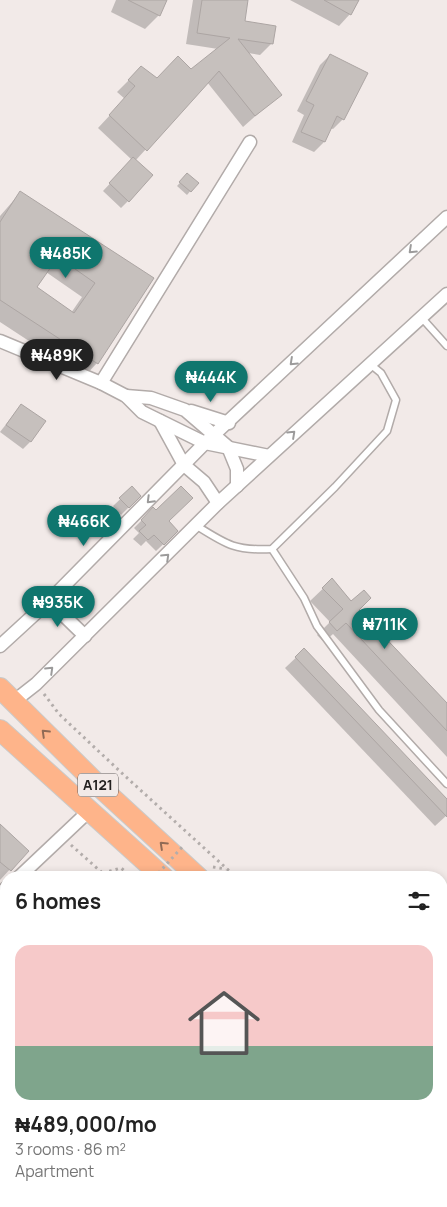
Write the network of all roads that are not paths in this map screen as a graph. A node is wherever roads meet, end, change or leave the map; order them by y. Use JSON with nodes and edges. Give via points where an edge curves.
{"nodes":[{"id":1,"x":250,"y":142,"type":"dead end"},
{"id":2,"x":447,"y":217,"type":"edge"},
{"id":3,"x":447,"y":294,"type":"edge"},
{"id":4,"x":421,"y":317,"type":"junction"},
{"id":5,"x":0,"y":341,"type":"edge"},
{"id":6,"x":447,"y":346,"type":"edge"},
{"id":7,"x":369,"y":363,"type":"junction"},
{"id":8,"x":101,"y":383,"type":"junction"},
{"id":9,"x":126,"y":396,"type":"junction"},
{"id":10,"x":185,"y":410,"type":"junction"},
{"id":11,"x":160,"y":421,"type":"junction"},
{"id":12,"x":229,"y":423,"type":"junction"},
{"id":13,"x":210,"y":439,"type":"junction"},
{"id":14,"x":228,"y":447,"type":"junction"},
{"id":15,"x":269,"y":456,"type":"junction"},
{"id":16,"x":184,"y":465,"type":"junction"},
{"id":17,"x":237,"y":486,"type":"junction"},
{"id":18,"x":218,"y":503,"type":"junction"},
{"id":19,"x":197,"y":526,"type":"junction"},
{"id":20,"x":272,"y":549,"type":"junction"},
{"id":21,"x":49,"y":601,"type":"junction"},
{"id":22,"x":85,"y":636,"type":"junction"},
{"id":23,"x":0,"y":646,"type":"edge"},
{"id":24,"x":6,"y":695,"type":"edge"},
{"id":25,"x":0,"y":730,"type":"edge"},
{"id":26,"x":447,"y":784,"type":"edge"},
{"id":27,"x":90,"y":810,"type":"junction"},
{"id":28,"x":25,"y":871,"type":"edge"},
{"id":29,"x":156,"y":871,"type":"edge"},
{"id":30,"x":191,"y":871,"type":"edge"}],
"edges":[{"from":1,"to":8,"type":"street"},
{"from":2,"to":12,"type":"street","one_way":true},
{"from":3,"to":4,"type":"street"},
{"from":4,"to":6,"type":"lane"},
{"from":4,"to":7,"type":"street"},
{"from":5,"to":8,"type":"street"},
{"from":15,"to":7,"type":"street","one_way":true},
{"from":7,"to":20,"type":"lane","via":[[381,373],[396,400],[387,431]]},
{"from":8,"to":9,"type":"street"},
{"from":9,"to":10,"type":"street","via":[[151,398]]},
{"from":9,"to":11,"type":"street","via":[[142,412]]},
{"from":10,"to":12,"type":"street"},
{"from":10,"to":13,"type":"street"},
{"from":11,"to":13,"type":"street"},
{"from":11,"to":16,"type":"street"},
{"from":12,"to":13,"type":"street"},
{"from":13,"to":14,"type":"street"},
{"from":13,"to":16,"type":"street"},
{"from":14,"to":15,"type":"street"},
{"from":14,"to":17,"type":"street","via":[[237,469]]},
{"from":15,"to":17,"type":"street"},
{"from":16,"to":18,"type":"street","via":[[204,482]]},
{"from":16,"to":21,"type":"street","one_way":true},
{"from":17,"to":18,"type":"street"},
{"from":18,"to":19,"type":"street"},
{"from":19,"to":20,"type":"lane","via":[[228,545],[249,550]]},
{"from":22,"to":19,"type":"street","one_way":true},
{"from":20,"to":26,"type":"lane","via":[[304,598],[317,626],[373,702]]},
{"from":21,"to":22,"type":"street"},
{"from":21,"to":23,"type":"street"},
{"from":24,"to":22,"type":"street","one_way":true,"via":[[36,684]]},
{"from":30,"to":24,"type":"highway","number":"A121","one_way":true},
{"from":25,"to":27,"type":"highway","number":"A121"},
{"from":27,"to":28,"type":"street"},
{"from":27,"to":29,"type":"highway","number":"A121"}]}
